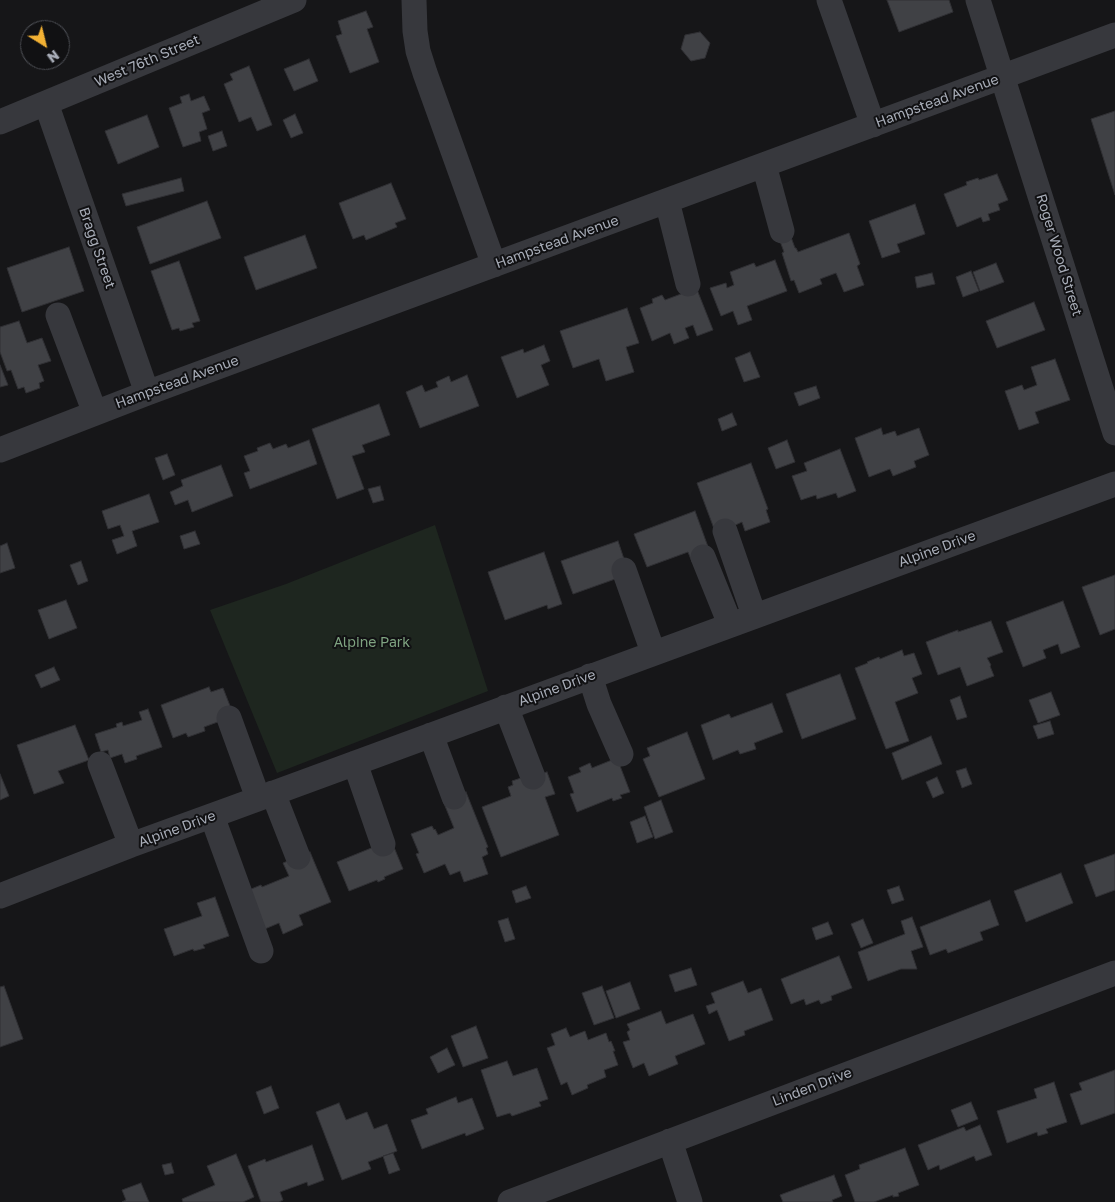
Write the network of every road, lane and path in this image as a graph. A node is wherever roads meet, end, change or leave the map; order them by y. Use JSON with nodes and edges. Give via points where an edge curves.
{"nodes":[{"id":1,"x":294,"y":0,"type":"edge"},
{"id":2,"x":414,"y":0,"type":"edge"},
{"id":3,"x":829,"y":0,"type":"edge"},
{"id":4,"x":978,"y":0,"type":"edge"},
{"id":5,"x":1115,"y":36,"type":"edge"},
{"id":6,"x":1003,"y":77,"type":"junction"},
{"id":7,"x":46,"y":103,"type":"junction"},
{"id":8,"x":0,"y":122,"type":"edge"},
{"id":9,"x":873,"y":125,"type":"junction"},
{"id":10,"x":764,"y":165,"type":"junction"},
{"id":11,"x":667,"y":201,"type":"junction"},
{"id":12,"x":782,"y":231,"type":"dead end"},
{"id":13,"x":494,"y":265,"type":"junction"},
{"id":14,"x":688,"y":284,"type":"dead end"},
{"id":15,"x":58,"y":315,"type":"dead end"},
{"id":16,"x":148,"y":393,"type":"junction"},
{"id":17,"x":95,"y":413,"type":"junction"},
{"id":18,"x":1115,"y":433,"type":"edge"},
{"id":19,"x":0,"y":450,"type":"edge"},
{"id":20,"x":1115,"y":484,"type":"edge"},
{"id":21,"x":725,"y":531,"type":"dead end"},
{"id":22,"x":703,"y":558,"type":"dead end"},
{"id":23,"x":624,"y":570,"type":"dead end"},
{"id":24,"x":754,"y":615,"type":"junction"},
{"id":25,"x":730,"y":624,"type":"junction"},
{"id":26,"x":653,"y":652,"type":"junction"},
{"id":27,"x":590,"y":676,"type":"junction"},
{"id":28,"x":506,"y":707,"type":"junction"},
{"id":29,"x":229,"y":718,"type":"dead end"},
{"id":30,"x":431,"y":735,"type":"junction"},
{"id":31,"x":621,"y":754,"type":"dead end"},
{"id":32,"x":355,"y":763,"type":"junction"},
{"id":33,"x":100,"y":764,"type":"dead end"},
{"id":34,"x":533,"y":777,"type":"dead end"},
{"id":35,"x":265,"y":796,"type":"junction"},
{"id":36,"x":454,"y":797,"type":"dead end"},
{"id":37,"x":212,"y":816,"type":"junction"},
{"id":38,"x":383,"y":844,"type":"dead end"},
{"id":39,"x":131,"y":845,"type":"junction"},
{"id":40,"x":298,"y":857,"type":"dead end"},
{"id":41,"x":0,"y":896,"type":"edge"},
{"id":42,"x":261,"y":951,"type":"dead end"},
{"id":43,"x":1115,"y":973,"type":"edge"},
{"id":44,"x":661,"y":1144,"type":"junction"},
{"id":45,"x":510,"y":1202,"type":"edge"},
{"id":46,"x":673,"y":1202,"type":"edge"},
{"id":47,"x":690,"y":1202,"type":"edge"}],
"edges":[{"from":1,"to":7,"type":"street","name":"West 76th Street"},
{"from":2,"to":13,"type":"street","via":[[418,51]]},
{"from":3,"to":9,"type":"street"},
{"from":4,"to":6,"type":"street","name":"Roger Wood Street"},
{"from":5,"to":6,"type":"street","name":"Hampstead Avenue"},
{"from":6,"to":9,"type":"street","name":"Hampstead Avenue"},
{"from":6,"to":18,"type":"street","name":"Roger Wood Street"},
{"from":7,"to":8,"type":"street","name":"West 76th Street"},
{"from":7,"to":16,"type":"street","name":"Bragg Street"},
{"from":9,"to":10,"type":"street","name":"Hampstead Avenue"},
{"from":10,"to":11,"type":"street","name":"Hampstead Avenue"},
{"from":10,"to":12,"type":"street"},
{"from":11,"to":13,"type":"street","name":"Hampstead Avenue"},
{"from":11,"to":14,"type":"street"},
{"from":13,"to":16,"type":"street","name":"Hampstead Avenue"},
{"from":15,"to":17,"type":"street"},
{"from":16,"to":17,"type":"street","name":"Hampstead Avenue"},
{"from":17,"to":19,"type":"street","name":"Hampstead Avenue"},
{"from":20,"to":24,"type":"street","name":"Alpine Drive"},
{"from":21,"to":24,"type":"street"},
{"from":22,"to":25,"type":"street"},
{"from":23,"to":26,"type":"street"},
{"from":24,"to":25,"type":"street","name":"Alpine Drive"},
{"from":25,"to":26,"type":"street","name":"Alpine Drive"},
{"from":26,"to":27,"type":"street","name":"Alpine Drive"},
{"from":27,"to":28,"type":"street","name":"Alpine Drive"},
{"from":27,"to":31,"type":"street"},
{"from":28,"to":30,"type":"street","name":"Alpine Drive"},
{"from":28,"to":34,"type":"street"},
{"from":29,"to":35,"type":"street"},
{"from":30,"to":32,"type":"street","name":"Alpine Drive"},
{"from":30,"to":36,"type":"street"},
{"from":32,"to":35,"type":"street","name":"Alpine Drive"},
{"from":32,"to":38,"type":"street"},
{"from":33,"to":39,"type":"street"},
{"from":35,"to":37,"type":"street","name":"Alpine Drive"},
{"from":35,"to":40,"type":"street"},
{"from":37,"to":39,"type":"street","name":"Alpine Drive"},
{"from":37,"to":42,"type":"street"},
{"from":39,"to":41,"type":"street","name":"Alpine Drive"},
{"from":43,"to":44,"type":"street","name":"Linden Drive"},
{"from":44,"to":45,"type":"street","name":"Linden Drive"},
{"from":44,"to":46,"type":"street"},
{"from":44,"to":47,"type":"street"}]}
